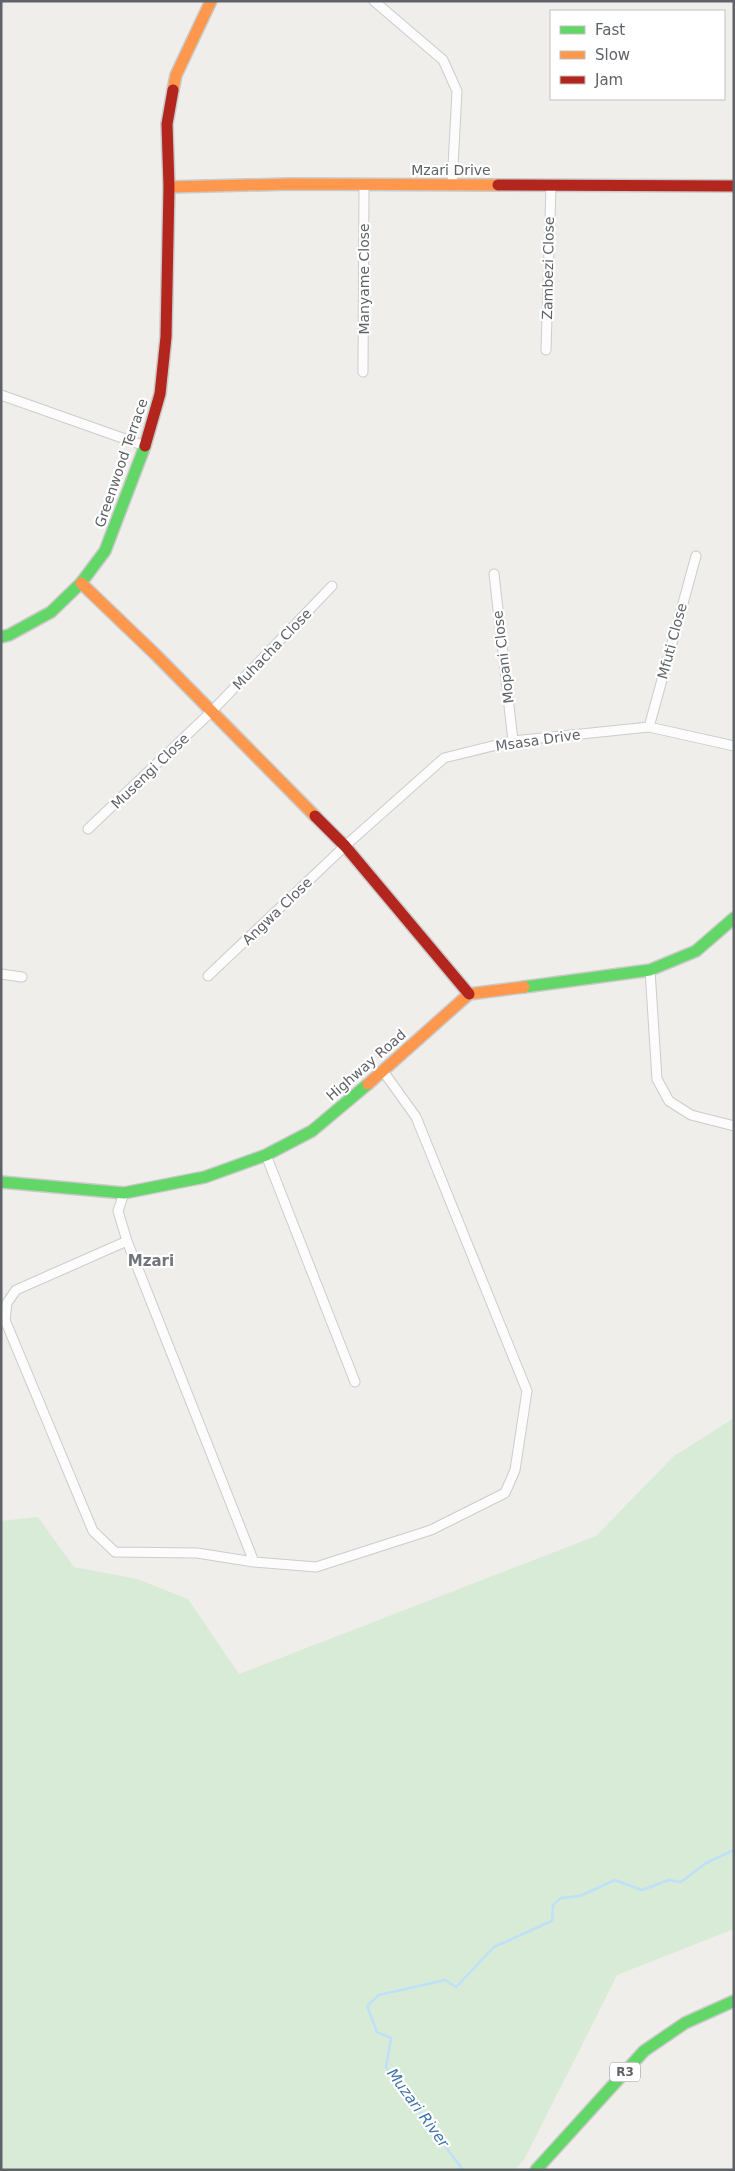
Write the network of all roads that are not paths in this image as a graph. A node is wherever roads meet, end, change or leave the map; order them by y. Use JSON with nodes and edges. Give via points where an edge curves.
{"nodes":[{"id":1,"x":210,"y":1,"type":"edge"},
{"id":2,"x":374,"y":1,"type":"edge"},
{"id":3,"x":452,"y":185,"type":"junction"},
{"id":4,"x":364,"y":186,"type":"junction"},
{"id":5,"x":550,"y":186,"type":"junction"},
{"id":6,"x":734,"y":186,"type":"edge"},
{"id":7,"x":169,"y":187,"type":"junction"},
{"id":8,"x":546,"y":350,"type":"dead end"},
{"id":9,"x":363,"y":372,"type":"dead end"},
{"id":10,"x":1,"y":395,"type":"edge"},
{"id":11,"x":144,"y":446,"type":"junction"},
{"id":12,"x":696,"y":556,"type":"dead end"},
{"id":13,"x":494,"y":574,"type":"dead end"},
{"id":14,"x":81,"y":582,"type":"junction"},
{"id":15,"x":332,"y":586,"type":"dead end"},
{"id":16,"x":1,"y":637,"type":"edge"},
{"id":17,"x":212,"y":712,"type":"junction"},
{"id":18,"x":649,"y":727,"type":"junction"},
{"id":19,"x":513,"y":741,"type":"junction"},
{"id":20,"x":734,"y":746,"type":"edge"},
{"id":21,"x":88,"y":829,"type":"dead end"},
{"id":22,"x":345,"y":846,"type":"junction"},
{"id":23,"x":734,"y":918,"type":"edge"},
{"id":24,"x":650,"y":970,"type":"junction"},
{"id":25,"x":1,"y":974,"type":"edge"},
{"id":26,"x":208,"y":976,"type":"dead end"},
{"id":27,"x":22,"y":977,"type":"dead end"},
{"id":28,"x":469,"y":994,"type":"junction"},
{"id":29,"x":383,"y":1071,"type":"junction"},
{"id":30,"x":734,"y":1126,"type":"edge"},
{"id":31,"x":266,"y":1155,"type":"junction"},
{"id":32,"x":1,"y":1182,"type":"edge"},
{"id":33,"x":124,"y":1193,"type":"junction"},
{"id":34,"x":127,"y":1240,"type":"junction"},
{"id":35,"x":355,"y":1382,"type":"dead end"},
{"id":36,"x":254,"y":1562,"type":"junction"},
{"id":37,"x":734,"y":2001,"type":"edge"},
{"id":38,"x":536,"y":2170,"type":"edge"}],
"edges":[{"from":1,"to":7,"type":"main road","name":"Greenwood Terrace","via":[[176,75],[167,124]]},
{"from":2,"to":3,"type":"street","via":[[443,60],[457,92]]},
{"from":3,"to":4,"type":"main road","name":"Mzari Drive"},
{"from":3,"to":5,"type":"main road","name":"Mzari Drive"},
{"from":4,"to":7,"type":"main road","name":"Mzari Drive"},
{"from":4,"to":9,"type":"street","name":"Manyame Close"},
{"from":5,"to":6,"type":"main road","name":"Mzari Drive"},
{"from":5,"to":8,"type":"street","name":"Zambezi Close"},
{"from":7,"to":11,"type":"main road","name":"Greenwood Terrace","via":[[165,347],[160,394]]},
{"from":10,"to":11,"type":"street"},
{"from":11,"to":14,"type":"main road","name":"Greenwood Terrace","via":[[105,550]]},
{"from":12,"to":18,"type":"street","name":"Mfuti Close"},
{"from":13,"to":19,"type":"street","name":"Mopani Close"},
{"from":14,"to":16,"type":"main road","name":"Greenwood Terrace","via":[[51,612]]},
{"from":14,"to":17,"type":"main road"},
{"from":15,"to":17,"type":"street","name":"Muhacha Close"},
{"from":17,"to":21,"type":"street","name":"Musengi Close"},
{"from":17,"to":22,"type":"main road"},
{"from":18,"to":19,"type":"street","name":"Msasa Drive"},
{"from":18,"to":20,"type":"street","name":"Msasa Drive"},
{"from":19,"to":22,"type":"street","name":"Msasa Drive","via":[[444,758]]},
{"from":22,"to":26,"type":"street","name":"Angwa Close"},
{"from":22,"to":28,"type":"main road"},
{"from":23,"to":24,"type":"main road","via":[[696,951]]},
{"from":24,"to":28,"type":"main road"},
{"from":24,"to":30,"type":"street","via":[[657,1079],[669,1101],[691,1115]]},
{"from":25,"to":27,"type":"street"},
{"from":28,"to":29,"type":"main road","name":"Highway Road"},
{"from":29,"to":31,"type":"main road","name":"Highway Road","via":[[312,1131]]},
{"from":29,"to":36,"type":"street","via":[[416,1116],[527,1391],[515,1470],[504,1493],[431,1530],[316,1568]]},
{"from":31,"to":33,"type":"main road","name":"Highway Road","via":[[205,1177]]},
{"from":31,"to":35,"type":"street"},
{"from":32,"to":33,"type":"main road","name":"Highway Road"},
{"from":33,"to":34,"type":"street","via":[[118,1211]]},
{"from":34,"to":36,"type":"street"},
{"from":34,"to":36,"type":"street","via":[[16,1290],[7,1303],[5,1320],[93,1531],[98,1536],[115,1552],[197,1553]]},
{"from":37,"to":38,"type":"main road","number":"R3","via":[[685,2022],[644,2051]]}]}
